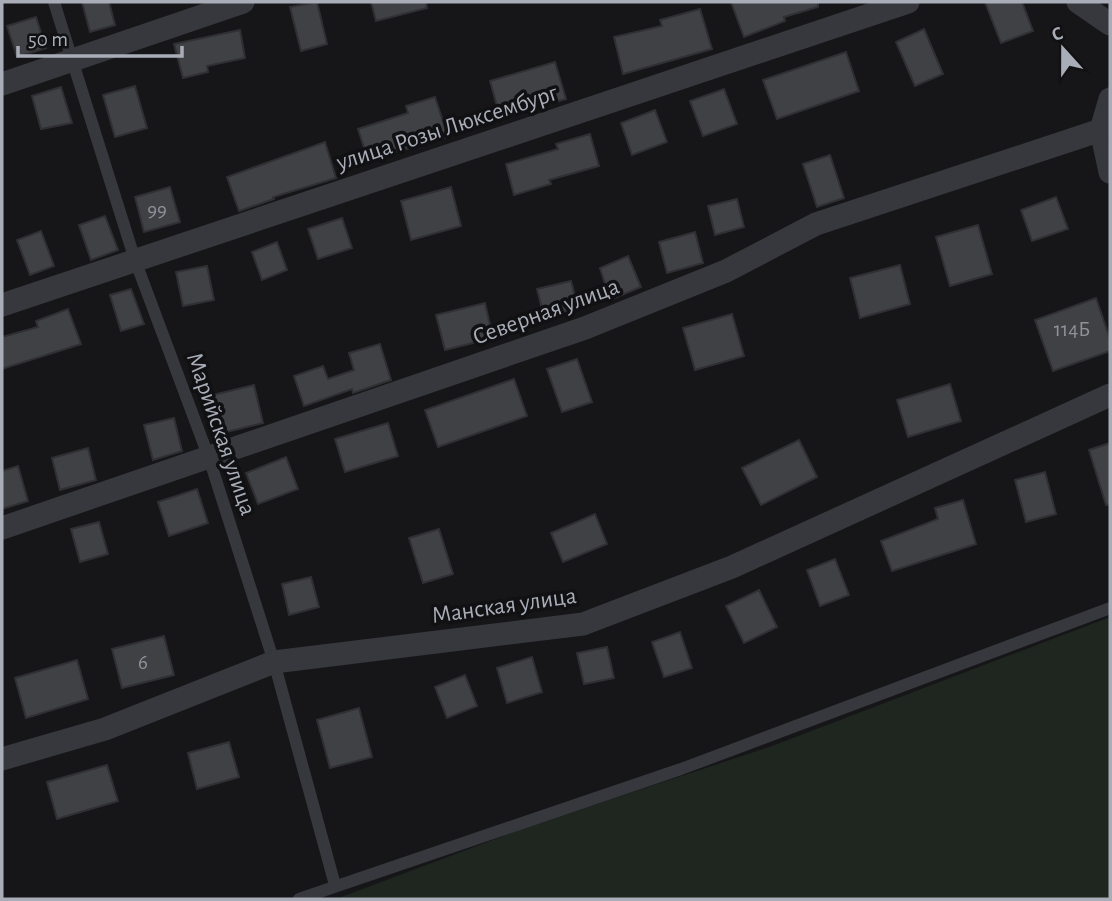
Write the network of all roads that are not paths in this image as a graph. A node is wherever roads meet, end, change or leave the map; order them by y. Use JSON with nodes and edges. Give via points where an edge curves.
{"nodes":[{"id":1,"x":54,"y":2,"type":"edge"},
{"id":2,"x":243,"y":2,"type":"edge"},
{"id":3,"x":908,"y":2,"type":"edge"},
{"id":4,"x":1078,"y":2,"type":"edge"},
{"id":5,"x":1110,"y":24,"type":"edge"},
{"id":6,"x":73,"y":60,"type":"junction"},
{"id":7,"x":2,"y":84,"type":"edge"},
{"id":8,"x":1110,"y":99,"type":"edge"},
{"id":9,"x":1101,"y":130,"type":"junction"},
{"id":10,"x":1110,"y":172,"type":"edge"},
{"id":11,"x":135,"y":260,"type":"junction"},
{"id":12,"x":2,"y":306,"type":"edge"},
{"id":13,"x":1110,"y":395,"type":"edge"},
{"id":14,"x":209,"y":458,"type":"junction"},
{"id":15,"x":2,"y":528,"type":"edge"},
{"id":16,"x":1110,"y":608,"type":"edge"},
{"id":17,"x":274,"y":662,"type":"junction"},
{"id":18,"x":2,"y":759,"type":"edge"},
{"id":19,"x":335,"y":885,"type":"junction"},
{"id":20,"x":299,"y":899,"type":"edge"}],
"edges":[{"from":1,"to":6,"type":"lane","name":"Марийская улица"},
{"from":2,"to":6,"type":"street"},
{"from":3,"to":11,"type":"street","name":"улица Розы Люксембург"},
{"from":4,"to":5,"type":"street"},
{"from":6,"to":7,"type":"street"},
{"from":6,"to":11,"type":"lane","name":"Марийская улица"},
{"from":8,"to":9,"type":"street"},
{"from":9,"to":10,"type":"street"},
{"from":9,"to":14,"type":"street","name":"Северная улица","via":[[816,224],[726,271],[585,328]]},
{"from":11,"to":12,"type":"street","name":"улица Розы Люксембург"},
{"from":11,"to":14,"type":"lane","name":"Марийская улица"},
{"from":13,"to":17,"type":"street","name":"Манская улица","via":[[732,567],[583,624]]},
{"from":14,"to":15,"type":"street","name":"Северная улица"},
{"from":14,"to":17,"type":"lane","name":"Марийская улица"},
{"from":16,"to":19,"type":"lane","via":[[681,769]]},
{"from":17,"to":18,"type":"street","name":"Манская улица","via":[[105,729]]},
{"from":17,"to":19,"type":"lane","name":"Марийская улица"},
{"from":19,"to":20,"type":"lane"}]}
